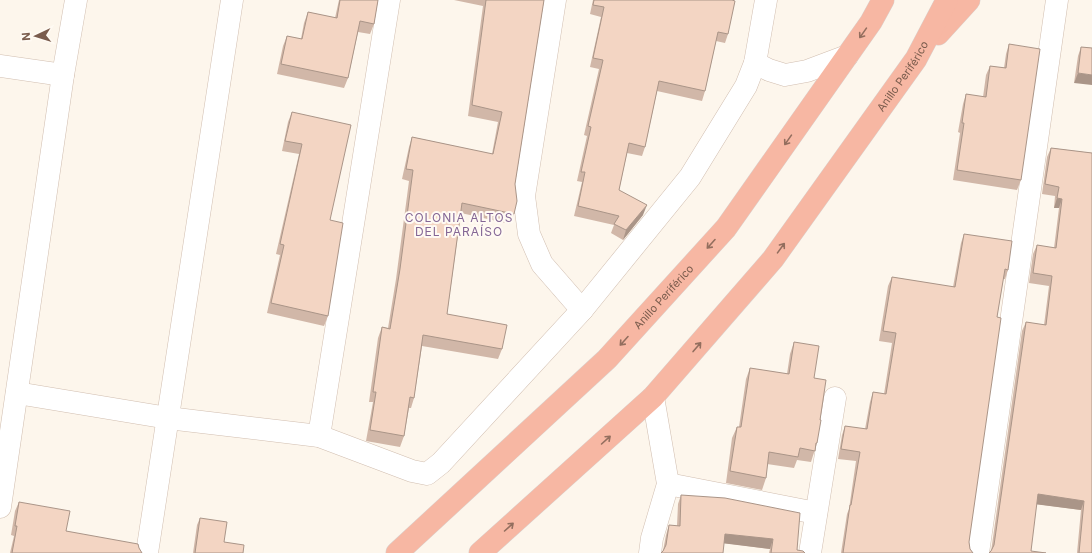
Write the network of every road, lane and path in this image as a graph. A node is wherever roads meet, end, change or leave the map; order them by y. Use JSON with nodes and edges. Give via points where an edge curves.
{"nodes":[{"id":1,"x":76,"y":0,"type":"edge"},
{"id":2,"x":232,"y":0,"type":"edge"},
{"id":3,"x":389,"y":0,"type":"edge"},
{"id":4,"x":555,"y":0,"type":"edge"},
{"id":5,"x":766,"y":0,"type":"edge"},
{"id":6,"x":883,"y":0,"type":"edge"},
{"id":7,"x":947,"y":0,"type":"edge"},
{"id":8,"x":969,"y":0,"type":"edge"},
{"id":9,"x":1057,"y":0,"type":"edge"},
{"id":10,"x":847,"y":56,"type":"junction"},
{"id":11,"x":916,"y":58,"type":"junction"},
{"id":12,"x":755,"y":64,"type":"junction"},
{"id":13,"x":0,"y":66,"type":"edge"},
{"id":14,"x":63,"y":75,"type":"junction"},
{"id":15,"x":582,"y":310,"type":"junction"},
{"id":16,"x":17,"y":393,"type":"junction"},
{"id":17,"x":653,"y":397,"type":"junction"},
{"id":18,"x":835,"y":398,"type":"dead end"},
{"id":19,"x":168,"y":418,"type":"junction"},
{"id":20,"x":319,"y":436,"type":"junction"},
{"id":21,"x":668,"y":484,"type":"junction"},
{"id":22,"x":0,"y":507,"type":"edge"},
{"id":23,"x":816,"y":513,"type":"junction"},
{"id":24,"x":147,"y":553,"type":"edge"},
{"id":25,"x":397,"y":553,"type":"edge"},
{"id":26,"x":480,"y":553,"type":"edge"},
{"id":27,"x":650,"y":553,"type":"edge"},
{"id":28,"x":810,"y":553,"type":"edge"},
{"id":29,"x":978,"y":553,"type":"edge"}],
"edges":[{"from":1,"to":14,"type":"street"},
{"from":2,"to":19,"type":"street"},
{"from":3,"to":20,"type":"street"},
{"from":4,"to":15,"type":"street","via":[[524,196],[529,234],[542,264]]},
{"from":5,"to":12,"type":"street"},
{"from":6,"to":10,"type":"highway","name":"Anillo Periférico","one_way":true},
{"from":7,"to":11,"type":"highway","name":"Anillo Periférico"},
{"from":8,"to":11,"type":"highway"},
{"from":9,"to":29,"type":"street"},
{"from":10,"to":12,"type":"street","via":[[807,72],[785,75]]},
{"from":10,"to":25,"type":"highway","name":"Anillo Periférico","one_way":true,"via":[[726,228],[601,365]]},
{"from":17,"to":11,"type":"highway","name":"Anillo Periférico","one_way":true,"via":[[773,259]]},
{"from":12,"to":15,"type":"street","via":[[746,86],[690,177]]},
{"from":13,"to":14,"type":"street"},
{"from":14,"to":16,"type":"street"},
{"from":15,"to":20,"type":"street","via":[[441,463],[427,474],[412,471]]},
{"from":16,"to":19,"type":"street"},
{"from":16,"to":22,"type":"street"},
{"from":17,"to":21,"type":"street"},
{"from":26,"to":17,"type":"highway","name":"Anillo Periférico","one_way":true},
{"from":18,"to":23,"type":"street"},
{"from":19,"to":20,"type":"street"},
{"from":19,"to":24,"type":"street"},
{"from":21,"to":23,"type":"street"},
{"from":21,"to":27,"type":"street"},
{"from":23,"to":28,"type":"street"}]}
